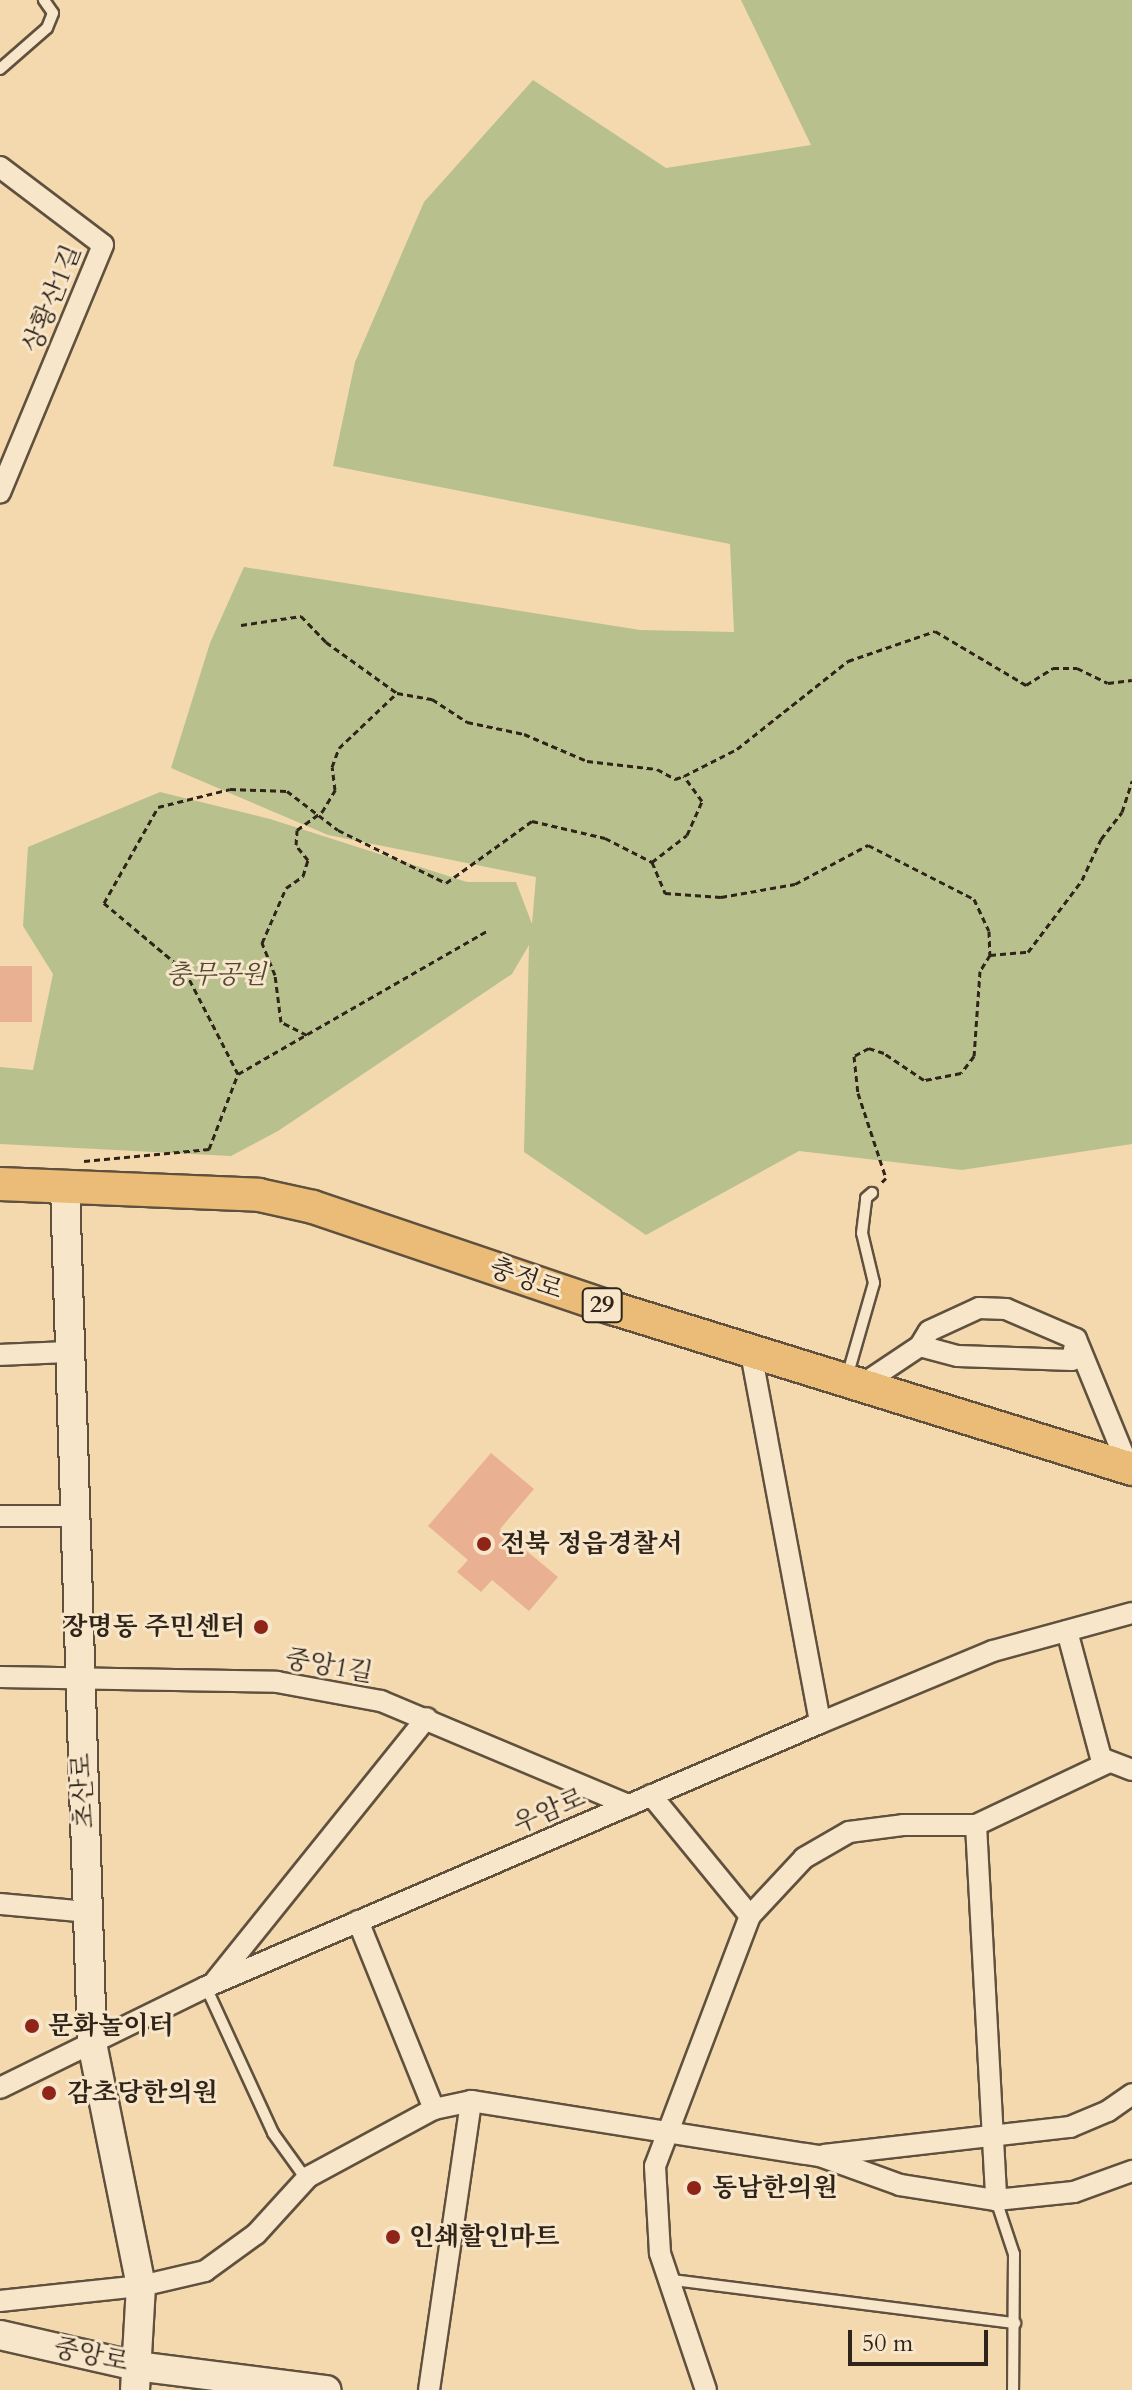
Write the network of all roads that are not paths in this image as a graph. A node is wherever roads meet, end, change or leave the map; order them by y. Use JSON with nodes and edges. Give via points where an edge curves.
{"nodes":[{"id":1,"x":44,"y":0,"type":"edge"},
{"id":2,"x":0,"y":69,"type":"edge"},
{"id":3,"x":0,"y":167,"type":"edge"},
{"id":4,"x":0,"y":492,"type":"edge"},
{"id":5,"x":0,"y":1184,"type":"edge"},
{"id":6,"x":65,"y":1187,"type":"junction"},
{"id":7,"x":872,"y":1193,"type":"road end"},
{"id":8,"x":1076,"y":1339,"type":"junction"},
{"id":9,"x":920,"y":1346,"type":"junction"},
{"id":10,"x":69,"y":1352,"type":"junction"},
{"id":11,"x":751,"y":1353,"type":"junction"},
{"id":12,"x":0,"y":1355,"type":"edge"},
{"id":13,"x":853,"y":1384,"type":"junction"},
{"id":14,"x":1130,"y":1469,"type":"edge"},
{"id":15,"x":0,"y":1516,"type":"edge"},
{"id":16,"x":73,"y":1516,"type":"junction"},
{"id":17,"x":1132,"y":1613,"type":"edge"},
{"id":18,"x":1067,"y":1631,"type":"junction"},
{"id":19,"x":0,"y":1677,"type":"edge"},
{"id":20,"x":77,"y":1677,"type":"junction"},
{"id":21,"x":427,"y":1718,"type":"junction"},
{"id":22,"x":820,"y":1723,"type":"junction"},
{"id":23,"x":1107,"y":1763,"type":"junction"},
{"id":24,"x":1132,"y":1770,"type":"edge"},
{"id":25,"x":651,"y":1795,"type":"junction"},
{"id":26,"x":629,"y":1805,"type":"junction"},
{"id":27,"x":976,"y":1825,"type":"junction"},
{"id":28,"x":0,"y":1904,"type":"edge"},
{"id":29,"x":88,"y":1912,"type":"junction"},
{"id":30,"x":750,"y":1916,"type":"junction"},
{"id":31,"x":358,"y":1921,"type":"junction"},
{"id":32,"x":210,"y":1985,"type":"junction"},
{"id":33,"x":92,"y":2043,"type":"junction"},
{"id":34,"x":0,"y":2088,"type":"edge"},
{"id":35,"x":1132,"y":2094,"type":"edge"},
{"id":36,"x":471,"y":2101,"type":"junction"},
{"id":37,"x":434,"y":2109,"type":"junction"},
{"id":38,"x":665,"y":2133,"type":"junction"},
{"id":39,"x":994,"y":2136,"type":"junction"},
{"id":40,"x":820,"y":2156,"type":"junction"},
{"id":41,"x":306,"y":2179,"type":"junction"},
{"id":42,"x":1126,"y":2181,"type":"edge"},
{"id":43,"x":996,"y":2200,"type":"junction"},
{"id":44,"x":673,"y":2280,"type":"junction"},
{"id":45,"x":141,"y":2286,"type":"junction"},
{"id":46,"x":0,"y":2301,"type":"edge"},
{"id":47,"x":1015,"y":2323,"type":"junction"},
{"id":48,"x":0,"y":2335,"type":"edge"},
{"id":49,"x":135,"y":2378,"type":"edge"},
{"id":50,"x":228,"y":2383,"type":"edge"},
{"id":51,"x":326,"y":2390,"type":"edge"},
{"id":52,"x":429,"y":2390,"type":"edge"},
{"id":53,"x":706,"y":2390,"type":"edge"},
{"id":54,"x":1013,"y":2390,"type":"edge"}],
"edges":[{"from":1,"to":2,"type":"lane","via":[[53,13],[47,28]]},
{"from":3,"to":4,"type":"street","name":"상황산1길","via":[[103,245]]},
{"from":5,"to":6,"type":"main road","name":"충정로","number":"29"},
{"from":6,"to":10,"type":"street","name":"초산로"},
{"from":6,"to":11,"type":"main road","name":"충정로","number":"29","via":[[259,1195],[313,1207]]},
{"from":7,"to":13,"type":"lane","via":[[866,1198],[862,1233],[874,1283]]},
{"from":8,"to":9,"type":"street","via":[[1072,1360],[958,1356]]},
{"from":8,"to":9,"type":"street","via":[[1006,1309],[979,1308],[929,1331]]},
{"from":8,"to":14,"type":"street"},
{"from":9,"to":13,"type":"street"},
{"from":10,"to":12,"type":"street"},
{"from":10,"to":16,"type":"street","name":"초산로"},
{"from":11,"to":13,"type":"main road","name":"충정로","number":"29"},
{"from":11,"to":22,"type":"street"},
{"from":13,"to":14,"type":"main road","name":"충정로","number":"29"},
{"from":15,"to":16,"type":"street"},
{"from":16,"to":20,"type":"street","name":"초산로"},
{"from":17,"to":18,"type":"street","name":"우암로"},
{"from":18,"to":22,"type":"street","name":"우암로","via":[[993,1651]]},
{"from":18,"to":23,"type":"street","via":[[1101,1758]]},
{"from":19,"to":20,"type":"street","name":"중앙1길"},
{"from":20,"to":21,"type":"street","name":"중앙1길","via":[[277,1682],[381,1701]]},
{"from":20,"to":29,"type":"street","name":"초산로"},
{"from":21,"to":26,"type":"street","name":"중앙1길"},
{"from":21,"to":32,"type":"street"},
{"from":22,"to":25,"type":"street","name":"우암로"},
{"from":23,"to":24,"type":"street"},
{"from":23,"to":27,"type":"street"},
{"from":25,"to":26,"type":"street","name":"우암로"},
{"from":25,"to":30,"type":"street"},
{"from":26,"to":31,"type":"street","name":"우암로"},
{"from":27,"to":30,"type":"street","via":[[903,1825],[849,1832],[804,1858]]},
{"from":27,"to":39,"type":"street"},
{"from":28,"to":29,"type":"street"},
{"from":29,"to":33,"type":"street","name":"초산로"},
{"from":30,"to":38,"type":"street"},
{"from":31,"to":32,"type":"street","name":"우암로"},
{"from":31,"to":37,"type":"street"},
{"from":32,"to":33,"type":"street","name":"우암로"},
{"from":32,"to":41,"type":"lane","via":[[273,2133]]},
{"from":33,"to":34,"type":"street","name":"우암로"},
{"from":33,"to":45,"type":"street","name":"초산로"},
{"from":35,"to":39,"type":"street","via":[[1070,2127]]},
{"from":36,"to":37,"type":"street"},
{"from":36,"to":38,"type":"street"},
{"from":36,"to":52,"type":"street"},
{"from":37,"to":41,"type":"street"},
{"from":38,"to":40,"type":"street"},
{"from":38,"to":44,"type":"street","via":[[655,2166],[655,2212],[660,2253]]},
{"from":39,"to":40,"type":"street"},
{"from":39,"to":43,"type":"street"},
{"from":40,"to":43,"type":"street","via":[[900,2185]]},
{"from":41,"to":45,"type":"street","via":[[256,2234],[205,2271]]},
{"from":42,"to":43,"type":"street"},
{"from":43,"to":47,"type":"lane","via":[[1014,2254]]},
{"from":44,"to":47,"type":"lane"},
{"from":44,"to":53,"type":"street"},
{"from":45,"to":46,"type":"street"},
{"from":45,"to":49,"type":"street","name":"초산로"},
{"from":47,"to":54,"type":"lane"},
{"from":48,"to":49,"type":"street","name":"중앙로"},
{"from":49,"to":50,"type":"street","name":"중앙로"},
{"from":50,"to":51,"type":"street","name":"중앙로"}]}
